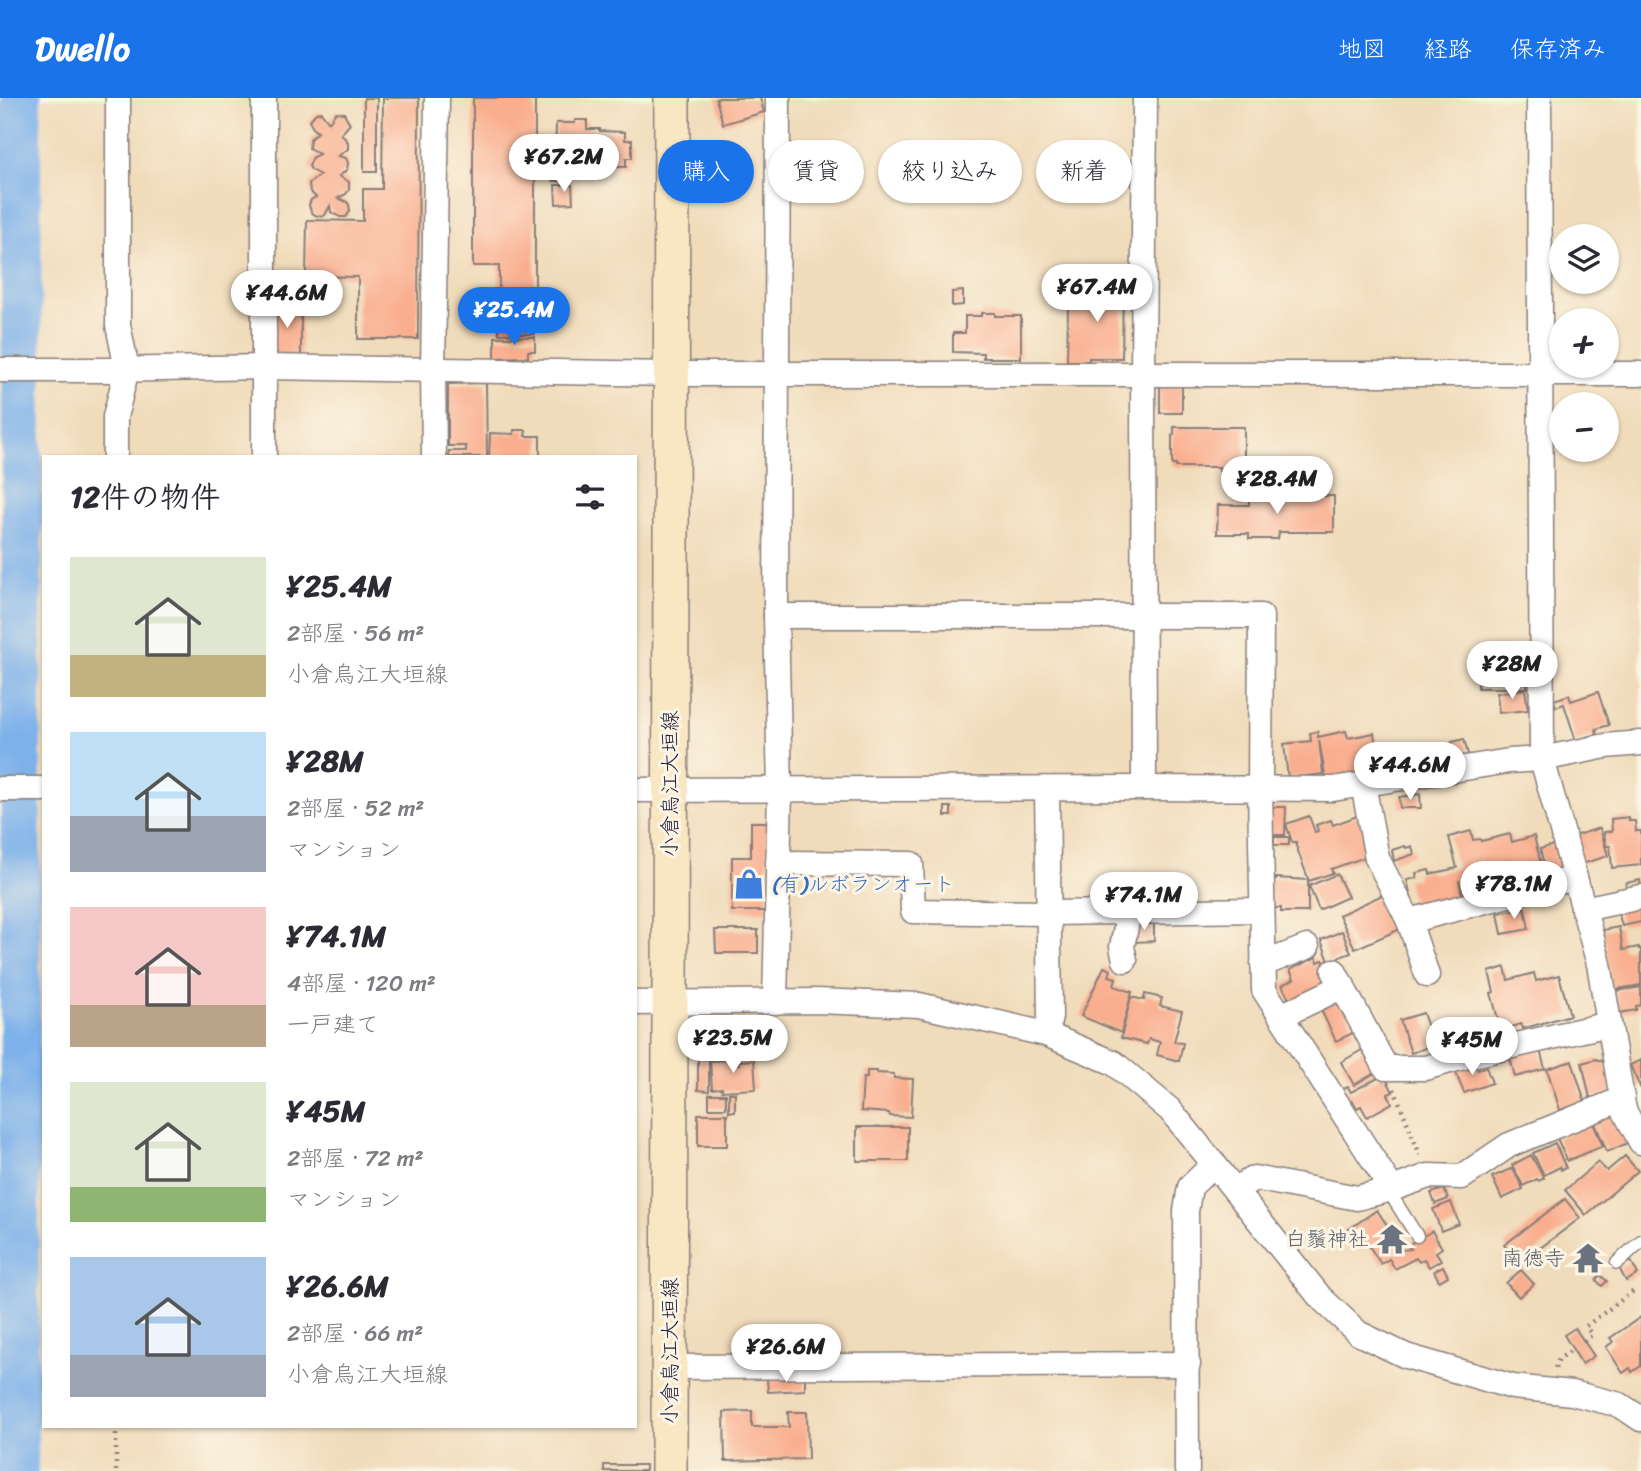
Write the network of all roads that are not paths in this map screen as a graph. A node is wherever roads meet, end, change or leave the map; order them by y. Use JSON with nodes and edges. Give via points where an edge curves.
{"nodes":[{"id":1,"x":118,"y":98,"type":"edge"},
{"id":2,"x":264,"y":98,"type":"edge"},
{"id":3,"x":437,"y":98,"type":"edge"},
{"id":4,"x":672,"y":98,"type":"edge"},
{"id":5,"x":778,"y":98,"type":"edge"},
{"id":6,"x":1145,"y":98,"type":"edge"},
{"id":7,"x":1539,"y":98,"type":"edge"},
{"id":8,"x":264,"y":367,"type":"junction"},
{"id":9,"x":0,"y":370,"type":"edge"},
{"id":10,"x":118,"y":370,"type":"junction"},
{"id":11,"x":433,"y":370,"type":"junction"},
{"id":12,"x":1143,"y":373,"type":"junction"},
{"id":13,"x":671,"y":374,"type":"junction"},
{"id":14,"x":777,"y":374,"type":"junction"},
{"id":15,"x":1540,"y":374,"type":"junction"},
{"id":16,"x":1641,"y":374,"type":"edge"},
{"id":17,"x":115,"y":455,"type":"edge"},
{"id":18,"x":264,"y":455,"type":"edge"},
{"id":19,"x":434,"y":455,"type":"edge"},
{"id":20,"x":776,"y":616,"type":"junction"},
{"id":21,"x":1144,"y":616,"type":"junction"},
{"id":22,"x":1641,"y":743,"type":"edge"},
{"id":23,"x":1542,"y":759,"type":"junction"},
{"id":24,"x":1363,"y":784,"type":"junction"},
{"id":25,"x":1144,"y":788,"type":"junction"},
{"id":26,"x":0,"y":789,"type":"edge"},
{"id":27,"x":42,"y":789,"type":"edge"},
{"id":28,"x":1047,"y":789,"type":"junction"},
{"id":29,"x":1260,"y":789,"type":"junction"},
{"id":30,"x":637,"y":790,"type":"edge"},
{"id":31,"x":670,"y":790,"type":"junction"},
{"id":32,"x":779,"y":790,"type":"junction"},
{"id":33,"x":778,"y":863,"type":"junction"},
{"id":34,"x":1575,"y":878,"type":"junction"},
{"id":35,"x":1641,"y":897,"type":"edge"},
{"id":36,"x":1262,"y":909,"type":"junction"},
{"id":37,"x":1583,"y":909,"type":"junction"},
{"id":38,"x":1129,"y":912,"type":"junction"},
{"id":39,"x":1049,"y":913,"type":"junction"},
{"id":40,"x":1409,"y":921,"type":"junction"},
{"id":41,"x":1307,"y":947,"type":"dead end"},
{"id":42,"x":1125,"y":960,"type":"dead end"},
{"id":43,"x":1263,"y":964,"type":"junction"},
{"id":44,"x":1427,"y":975,"type":"dead end"},
{"id":45,"x":775,"y":1002,"type":"junction"},
{"id":46,"x":637,"y":1003,"type":"edge"},
{"id":47,"x":670,"y":1003,"type":"junction"},
{"id":48,"x":1281,"y":1016,"type":"junction"},
{"id":49,"x":1609,"y":1024,"type":"junction"},
{"id":50,"x":1046,"y":1034,"type":"junction"},
{"id":51,"x":1622,"y":1099,"type":"junction"},
{"id":52,"x":1641,"y":1142,"type":"edge"},
{"id":53,"x":1214,"y":1164,"type":"junction"},
{"id":54,"x":1390,"y":1189,"type":"junction"},
{"id":55,"x":1235,"y":1190,"type":"junction"},
{"id":56,"x":1417,"y":1236,"type":"dead end"},
{"id":57,"x":1641,"y":1241,"type":"edge"},
{"id":58,"x":1617,"y":1263,"type":"dead end"},
{"id":59,"x":1188,"y":1364,"type":"junction"},
{"id":60,"x":670,"y":1367,"type":"junction"},
{"id":61,"x":1637,"y":1408,"type":"edge"},
{"id":62,"x":669,"y":1471,"type":"edge"},
{"id":63,"x":1187,"y":1471,"type":"edge"}],
"edges":[{"from":1,"to":10,"type":"street"},
{"from":2,"to":8,"type":"street"},
{"from":3,"to":11,"type":"street"},
{"from":4,"to":13,"type":"main road","name":"小倉烏江大垣線"},
{"from":5,"to":14,"type":"street"},
{"from":6,"to":12,"type":"street"},
{"from":7,"to":15,"type":"street"},
{"from":8,"to":10,"type":"street"},
{"from":8,"to":11,"type":"street"},
{"from":8,"to":18,"type":"street"},
{"from":9,"to":10,"type":"street"},
{"from":10,"to":17,"type":"street"},
{"from":11,"to":13,"type":"street"},
{"from":11,"to":19,"type":"street"},
{"from":12,"to":14,"type":"street"},
{"from":12,"to":15,"type":"street"},
{"from":12,"to":21,"type":"street"},
{"from":13,"to":14,"type":"street"},
{"from":13,"to":31,"type":"main road","name":"小倉烏江大垣線"},
{"from":14,"to":20,"type":"street"},
{"from":15,"to":16,"type":"street"},
{"from":15,"to":23,"type":"street"},
{"from":20,"to":21,"type":"street"},
{"from":20,"to":32,"type":"street"},
{"from":21,"to":25,"type":"street"},
{"from":21,"to":29,"type":"street","via":[[1261,616]]},
{"from":22,"to":23,"type":"street"},
{"from":23,"to":24,"type":"street"},
{"from":23,"to":34,"type":"street"},
{"from":24,"to":29,"type":"street","via":[[1333,789]]},
{"from":24,"to":40,"type":"street","via":[[1377,858]]},
{"from":25,"to":28,"type":"street"},
{"from":25,"to":29,"type":"street"},
{"from":26,"to":27,"type":"street"},
{"from":28,"to":32,"type":"street"},
{"from":28,"to":39,"type":"street"},
{"from":29,"to":36,"type":"street"},
{"from":30,"to":31,"type":"street"},
{"from":31,"to":32,"type":"street"},
{"from":31,"to":47,"type":"main road","name":"小倉烏江大垣線"},
{"from":32,"to":33,"type":"street"},
{"from":33,"to":39,"type":"street","via":[[911,864],[913,911]]},
{"from":33,"to":45,"type":"street"},
{"from":34,"to":37,"type":"street"},
{"from":34,"to":40,"type":"street"},
{"from":35,"to":37,"type":"street"},
{"from":36,"to":38,"type":"street"},
{"from":36,"to":43,"type":"street"},
{"from":37,"to":49,"type":"street"},
{"from":38,"to":39,"type":"street"},
{"from":38,"to":42,"type":"street","via":[[1122,947]]},
{"from":39,"to":50,"type":"street","via":[[1050,1017]]},
{"from":40,"to":44,"type":"street"},
{"from":41,"to":43,"type":"street"},
{"from":43,"to":48,"type":"street","via":[[1264,990]]},
{"from":45,"to":47,"type":"street"},
{"from":45,"to":50,"type":"street","via":[[919,1004]]},
{"from":46,"to":47,"type":"street"},
{"from":47,"to":60,"type":"main road","name":"小倉烏江大垣線"},
{"from":48,"to":49,"type":"street","via":[[1338,978],[1386,1068],[1425,1068]]},
{"from":48,"to":54,"type":"street"},
{"from":49,"to":51,"type":"street"},
{"from":50,"to":53,"type":"street","via":[[1114,1063],[1170,1110]]},
{"from":51,"to":52,"type":"street"},
{"from":51,"to":54,"type":"street","via":[[1509,1145],[1462,1177],[1428,1176]]},
{"from":53,"to":55,"type":"street"},
{"from":53,"to":59,"type":"street","via":[[1190,1187],[1185,1212]]},
{"from":54,"to":55,"type":"street","via":[[1357,1198],[1254,1178]]},
{"from":54,"to":56,"type":"lane"},
{"from":55,"to":61,"type":"street","via":[[1320,1297],[1358,1333],[1406,1356],[1513,1387],[1573,1393]]},
{"from":57,"to":58,"type":"lane"},
{"from":59,"to":60,"type":"street"},
{"from":59,"to":63,"type":"street"},
{"from":60,"to":62,"type":"main road","name":"小倉烏江大垣線"}]}
